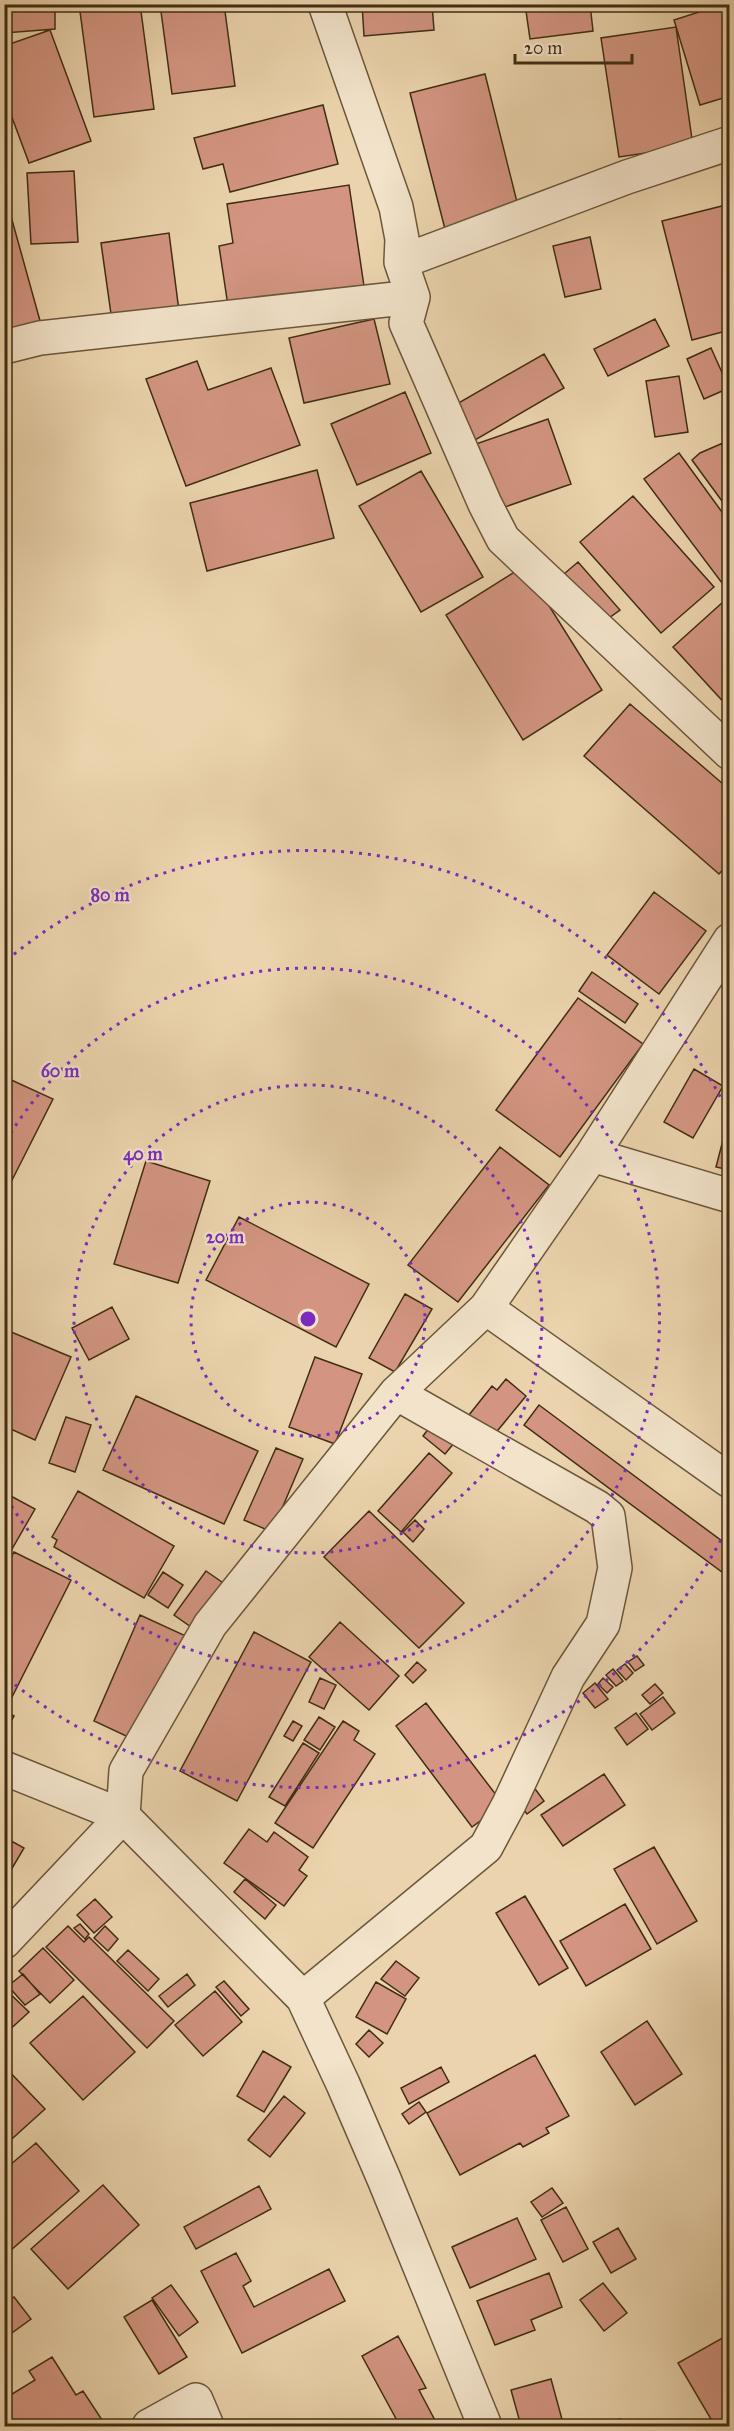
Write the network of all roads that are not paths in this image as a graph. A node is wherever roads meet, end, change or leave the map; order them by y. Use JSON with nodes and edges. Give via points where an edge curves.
{"nodes":[{"id":1,"x":325,"y":4,"type":"edge"},
{"id":2,"x":729,"y":143,"type":"edge"},
{"id":3,"x":401,"y":262,"type":"junction"},
{"id":4,"x":413,"y":297,"type":"junction"},
{"id":5,"x":4,"y":347,"type":"edge"},
{"id":6,"x":729,"y":753,"type":"edge"},
{"id":7,"x":729,"y":940,"type":"edge"},
{"id":8,"x":592,"y":1155,"type":"junction"},
{"id":9,"x":729,"y":1196,"type":"edge"},
{"id":10,"x":486,"y":1308,"type":"junction"},
{"id":11,"x":396,"y":1393,"type":"junction"},
{"id":12,"x":729,"y":1481,"type":"edge"},
{"id":13,"x":4,"y":1768,"type":"edge"},
{"id":14,"x":123,"y":1816,"type":"junction"},
{"id":15,"x":4,"y":1942,"type":"edge"},
{"id":16,"x":303,"y":1998,"type":"junction"},
{"id":17,"x":149,"y":2427,"type":"edge"},
{"id":18,"x":207,"y":2427,"type":"edge"},
{"id":19,"x":485,"y":2427,"type":"edge"}],
"edges":[{"from":1,"to":3,"type":"street","via":[[396,207],[402,239]]},
{"from":2,"to":3,"type":"street"},
{"from":3,"to":4,"type":"street"},
{"from":4,"to":5,"type":"street","via":[[40,339]]},
{"from":4,"to":6,"type":"street","via":[[406,323],[503,539]]},
{"from":7,"to":8,"type":"street"},
{"from":8,"to":9,"type":"street"},
{"from":8,"to":10,"type":"street"},
{"from":10,"to":11,"type":"street"},
{"from":10,"to":12,"type":"street"},
{"from":11,"to":14,"type":"street","via":[[210,1625],[126,1771]]},
{"from":11,"to":16,"type":"street","via":[[597,1507],[608,1516],[615,1568],[603,1624],[568,1677],[486,1847]]},
{"from":13,"to":14,"type":"street"},
{"from":14,"to":15,"type":"street"},
{"from":14,"to":16,"type":"street"},
{"from":16,"to":19,"type":"street","via":[[384,2179]]},
{"from":17,"to":18,"type":"street","via":[[196,2400]]}]}
